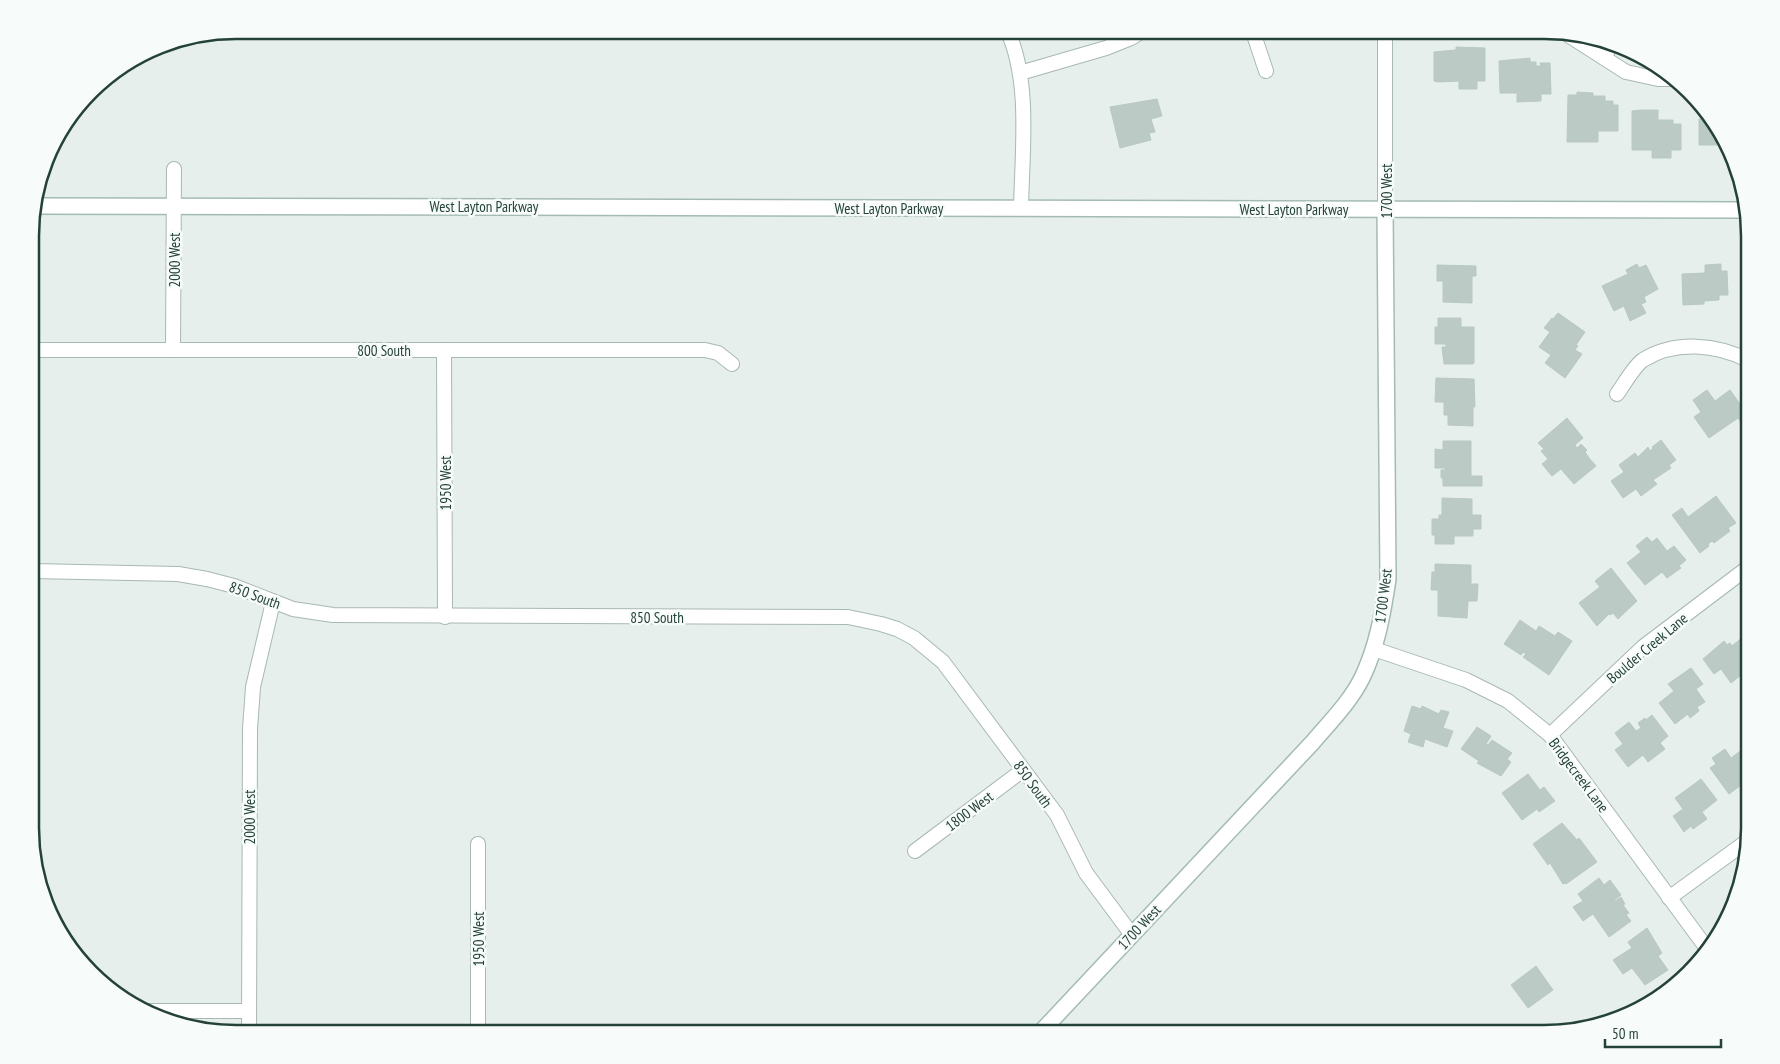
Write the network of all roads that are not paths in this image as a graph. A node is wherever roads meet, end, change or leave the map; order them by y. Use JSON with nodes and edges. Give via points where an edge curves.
{"nodes":[{"id":1,"x":1011,"y":39,"type":"edge"},
{"id":2,"x":1128,"y":39,"type":"edge"},
{"id":3,"x":1255,"y":39,"type":"edge"},
{"id":4,"x":1386,"y":39,"type":"edge"},
{"id":5,"x":1580,"y":42,"type":"edge"},
{"id":6,"x":1608,"y":50,"type":"edge"},
{"id":7,"x":1604,"y":58,"type":"junction"},
{"id":8,"x":1266,"y":71,"type":"dead end"},
{"id":9,"x":1020,"y":73,"type":"junction"},
{"id":10,"x":1663,"y":79,"type":"edge"},
{"id":11,"x":174,"y":169,"type":"dead end"},
{"id":12,"x":41,"y":206,"type":"edge"},
{"id":13,"x":174,"y":206,"type":"junction"},
{"id":14,"x":1021,"y":208,"type":"junction"},
{"id":15,"x":1386,"y":209,"type":"junction"},
{"id":16,"x":1740,"y":210,"type":"edge"},
{"id":17,"x":39,"y":350,"type":"edge"},
{"id":18,"x":174,"y":350,"type":"junction"},
{"id":19,"x":444,"y":350,"type":"junction"},
{"id":20,"x":1741,"y":357,"type":"edge"},
{"id":21,"x":732,"y":364,"type":"dead end"},
{"id":22,"x":1617,"y":394,"type":"dead end"},
{"id":23,"x":39,"y":571,"type":"edge"},
{"id":24,"x":1741,"y":573,"type":"edge"},
{"id":25,"x":273,"y":602,"type":"junction"},
{"id":26,"x":445,"y":617,"type":"junction"},
{"id":27,"x":1374,"y":649,"type":"junction"},
{"id":28,"x":1550,"y":735,"type":"junction"},
{"id":29,"x":1023,"y":770,"type":"junction"},
{"id":30,"x":478,"y":844,"type":"dead end"},
{"id":31,"x":1741,"y":846,"type":"edge"},
{"id":32,"x":915,"y":851,"type":"dead end"},
{"id":33,"x":1669,"y":898,"type":"junction"},
{"id":34,"x":1132,"y":935,"type":"junction"},
{"id":35,"x":1703,"y":944,"type":"edge"},
{"id":36,"x":248,"y":1011,"type":"junction"},
{"id":37,"x":165,"y":1012,"type":"edge"},
{"id":38,"x":249,"y":1025,"type":"edge"},
{"id":39,"x":478,"y":1025,"type":"edge"},
{"id":40,"x":1047,"y":1025,"type":"edge"}],
"edges":[{"from":1,"to":9,"type":"street"},
{"from":2,"to":9,"type":"street"},
{"from":3,"to":8,"type":"street"},
{"from":4,"to":15,"type":"street","name":"1700 West"},
{"from":5,"to":7,"type":"street"},
{"from":6,"to":7,"type":"street"},
{"from":7,"to":10,"type":"street","via":[[1626,72]]},
{"from":9,"to":14,"type":"street","via":[[1023,99]]},
{"from":11,"to":13,"type":"street","name":"2000 West"},
{"from":12,"to":13,"type":"main road","name":"West Layton Parkway"},
{"from":13,"to":14,"type":"main road","name":"West Layton Parkway"},
{"from":13,"to":18,"type":"street","name":"2000 West"},
{"from":14,"to":15,"type":"main road","name":"West Layton Parkway"},
{"from":15,"to":16,"type":"main road","name":"West Layton Parkway"},
{"from":15,"to":27,"type":"main road","name":"1700 West","via":[[1388,579]]},
{"from":17,"to":18,"type":"street","name":"800 South"},
{"from":18,"to":19,"type":"street","name":"800 South"},
{"from":19,"to":21,"type":"street","name":"800 South","via":[[705,350],[718,353]]},
{"from":19,"to":26,"type":"street","name":"1950 West"},
{"from":20,"to":22,"type":"street","via":[[1704,346],[1672,347],[1641,361]]},
{"from":23,"to":25,"type":"street","name":"850 South","via":[[178,574],[234,586]]},
{"from":24,"to":28,"type":"street","name":"Boulder Creek Lane","via":[[1642,647]]},
{"from":25,"to":26,"type":"street","name":"850 South","via":[[293,609],[334,615]]},
{"from":25,"to":36,"type":"street","name":"2000 West","via":[[253,687],[250,729]]},
{"from":26,"to":29,"type":"street","name":"850 South","via":[[848,617],[881,624],[914,638],[943,662]]},
{"from":27,"to":28,"type":"street","name":"Bridgecreek Lane","via":[[1466,680],[1508,701]]},
{"from":27,"to":34,"type":"main road","name":"1700 West","via":[[1356,688],[1319,735]]},
{"from":28,"to":33,"type":"street","name":"Bridgecreek Lane"},
{"from":29,"to":32,"type":"street","name":"1800 West"},
{"from":29,"to":34,"type":"street","name":"850 South","via":[[1059,820],[1086,873]]},
{"from":30,"to":39,"type":"street","name":"1950 West"},
{"from":31,"to":33,"type":"street"},
{"from":33,"to":35,"type":"street","name":"Bridgecreek Lane"},
{"from":34,"to":40,"type":"main road","name":"1700 West"},
{"from":36,"to":37,"type":"street"},
{"from":36,"to":38,"type":"street","name":"2000 West"}]}
